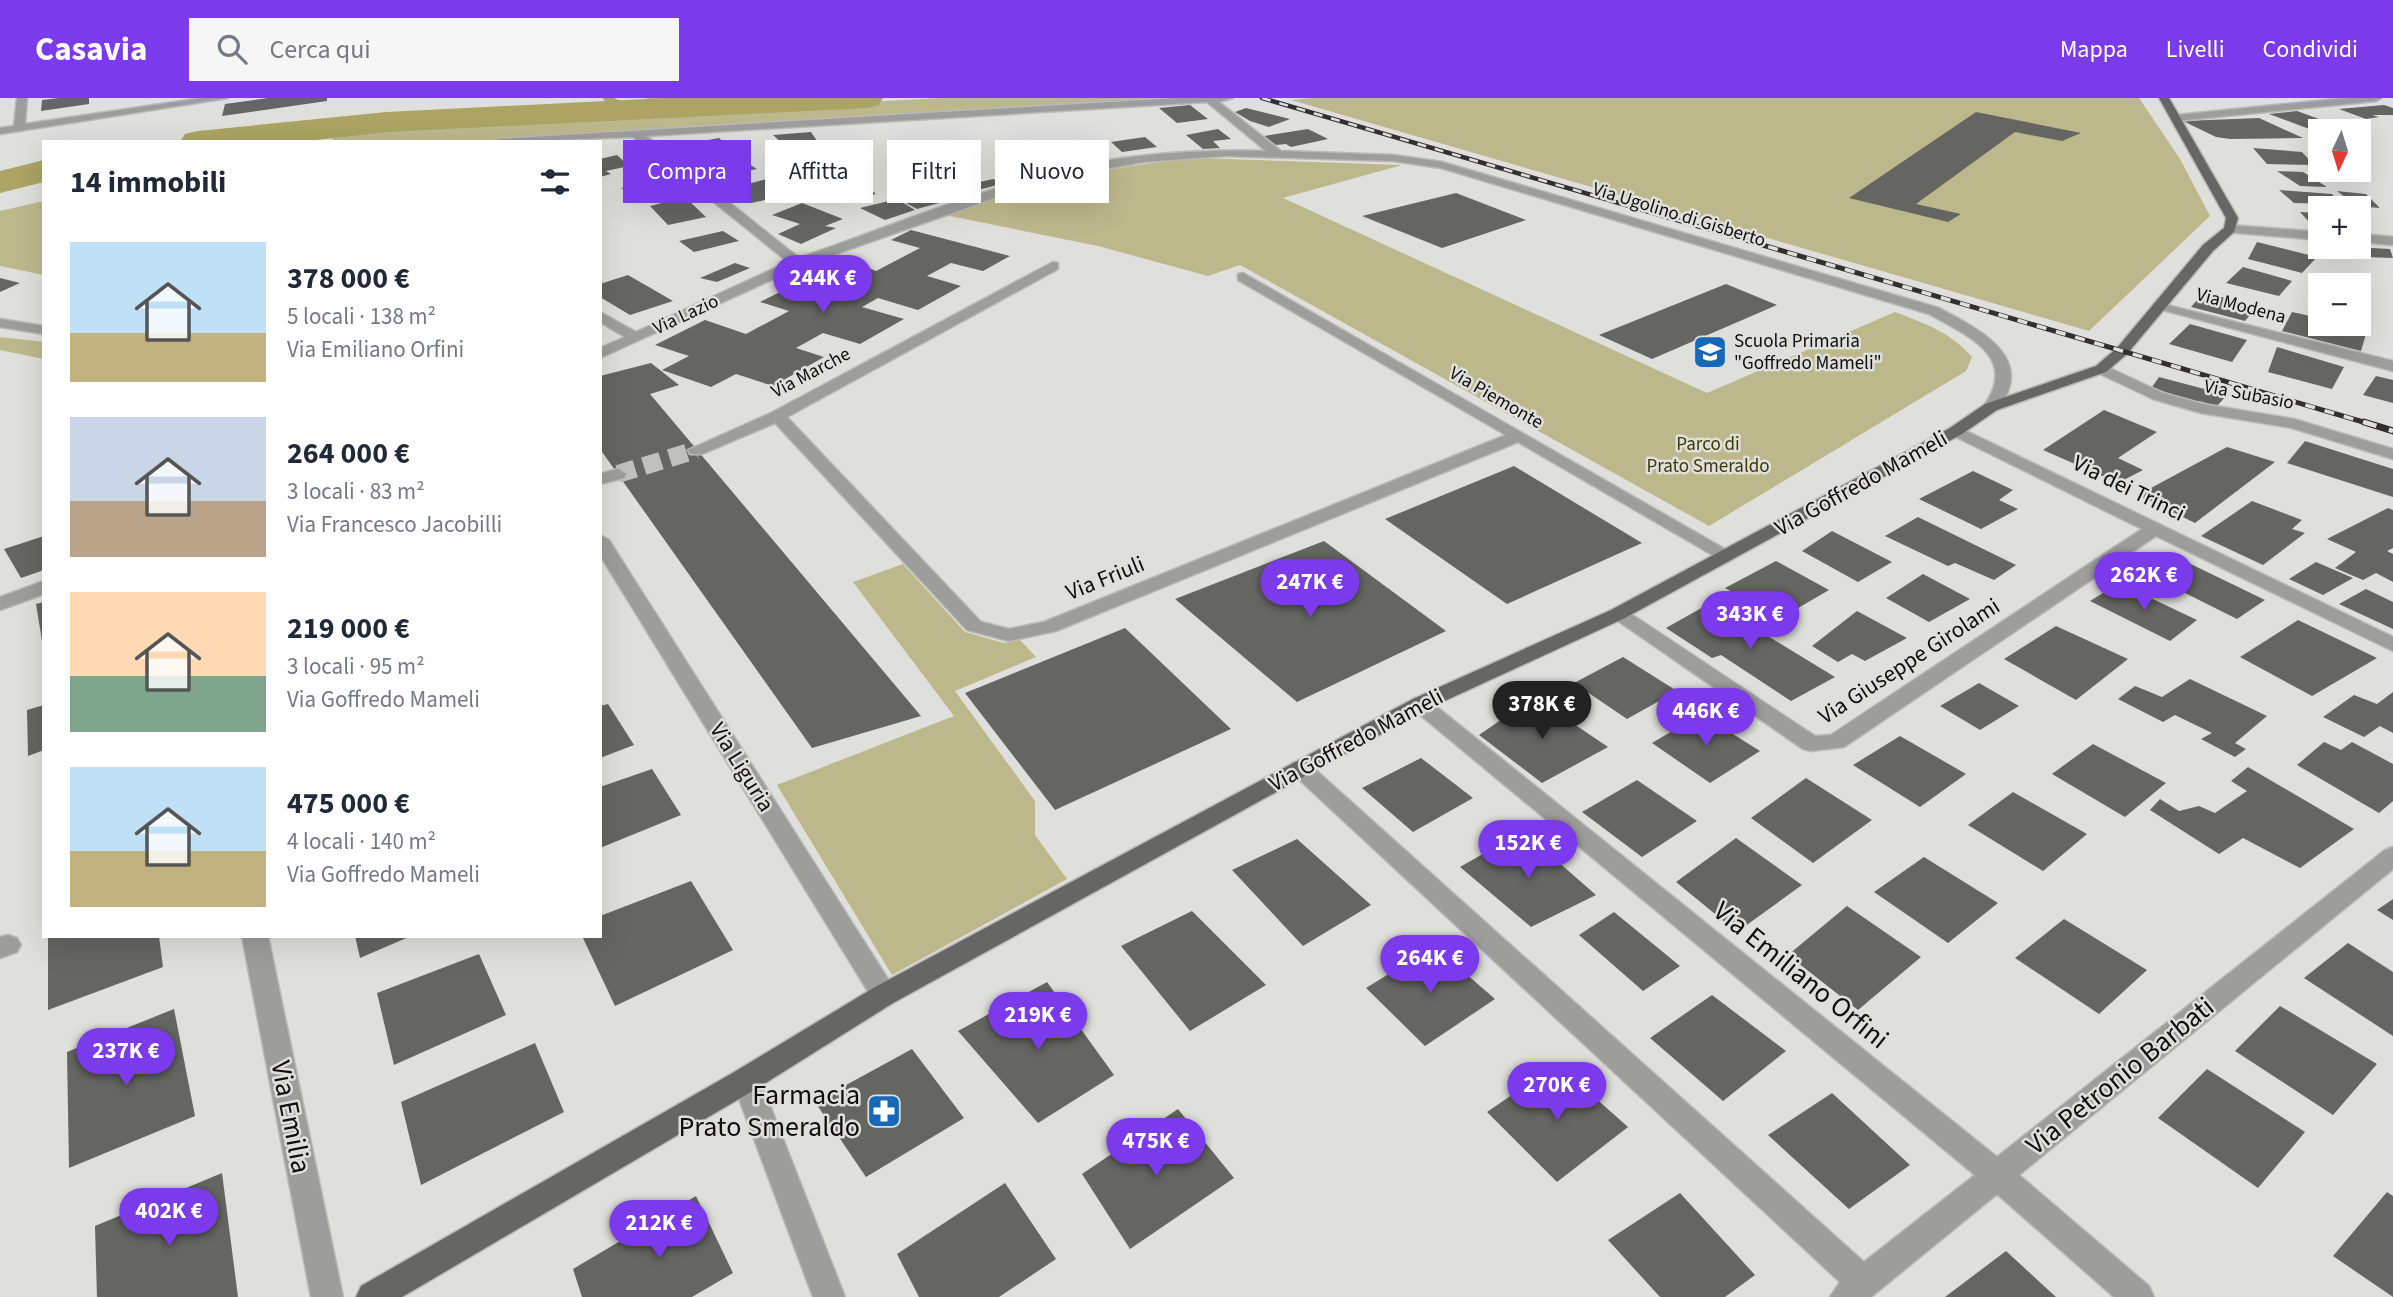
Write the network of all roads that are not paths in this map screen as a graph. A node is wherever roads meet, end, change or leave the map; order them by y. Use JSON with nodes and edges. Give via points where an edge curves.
{"nodes":[{"id":1,"x":22,"y":98,"type":"edge"},
{"id":2,"x":223,"y":98,"type":"edge"},
{"id":3,"x":1228,"y":98,"type":"edge"},
{"id":4,"x":2165,"y":98,"type":"edge"},
{"id":5,"x":2376,"y":98,"type":"edge"},
{"id":6,"x":204,"y":99,"type":"edge"},
{"id":7,"x":1209,"y":99,"type":"edge"},
{"id":8,"x":2177,"y":118,"type":"junction"},
{"id":9,"x":19,"y":128,"type":"junction"},
{"id":10,"x":0,"y":131,"type":"edge"},
{"id":11,"x":635,"y":133,"type":"junction"},
{"id":12,"x":529,"y":140,"type":"edge"},
{"id":13,"x":1277,"y":154,"type":"junction"},
{"id":14,"x":2230,"y":229,"type":"junction"},
{"id":15,"x":2308,"y":235,"type":"edge"},
{"id":16,"x":2371,"y":239,"type":"edge"},
{"id":17,"x":2393,"y":241,"type":"edge"},
{"id":18,"x":797,"y":264,"type":"junction"},
{"id":19,"x":1053,"y":266,"type":"dead end"},
{"id":20,"x":1243,"y":277,"type":"dead end"},
{"id":21,"x":2160,"y":305,"type":"junction"},
{"id":22,"x":602,"y":317,"type":"edge"},
{"id":23,"x":0,"y":323,"type":"edge"},
{"id":24,"x":42,"y":330,"type":"edge"},
{"id":25,"x":636,"y":338,"type":"junction"},
{"id":26,"x":602,"y":353,"type":"edge"},
{"id":27,"x":2393,"y":366,"type":"edge"},
{"id":28,"x":2101,"y":369,"type":"junction"},
{"id":29,"x":1991,"y":407,"type":"junction"},
{"id":30,"x":777,"y":416,"type":"junction"},
{"id":31,"x":1956,"y":431,"type":"junction"},
{"id":32,"x":1518,"y":436,"type":"junction"},
{"id":33,"x":696,"y":450,"type":"tunnel mouth"},
{"id":34,"x":2393,"y":454,"type":"edge"},
{"id":35,"x":618,"y":474,"type":"tunnel mouth"},
{"id":36,"x":602,"y":478,"type":"edge"},
{"id":37,"x":2155,"y":528,"type":"junction"},
{"id":38,"x":602,"y":543,"type":"edge"},
{"id":39,"x":1728,"y":556,"type":"junction"},
{"id":40,"x":42,"y":588,"type":"edge"},
{"id":41,"x":0,"y":604,"type":"edge"},
{"id":42,"x":1618,"y":614,"type":"junction"},
{"id":43,"x":2393,"y":645,"type":"edge"},
{"id":44,"x":1420,"y":705,"type":"junction"},
{"id":45,"x":1300,"y":768,"type":"junction"},
{"id":46,"x":2393,"y":856,"type":"edge"},
{"id":47,"x":255,"y":938,"type":"edge"},
{"id":48,"x":884,"y":995,"type":"junction"},
{"id":49,"x":746,"y":1080,"type":"junction"},
{"id":50,"x":1997,"y":1175,"type":"junction"},
{"id":51,"x":1855,"y":1290,"type":"edge"},
{"id":52,"x":327,"y":1297,"type":"edge"},
{"id":53,"x":372,"y":1297,"type":"edge"},
{"id":54,"x":829,"y":1297,"type":"edge"},
{"id":55,"x":2138,"y":1297,"type":"edge"}],
"edges":[{"from":1,"to":9,"type":"street"},
{"from":2,"to":6,"type":"street"},
{"from":3,"to":7,"type":"street"},
{"from":4,"to":8,"type":"main road"},
{"from":5,"to":8,"type":"street"},
{"from":6,"to":9,"type":"street"},
{"from":7,"to":11,"type":"street"},
{"from":7,"to":13,"type":"street"},
{"from":8,"to":14,"type":"main road","via":[[2232,218]]},
{"from":9,"to":10,"type":"street"},
{"from":11,"to":12,"type":"street"},
{"from":11,"to":18,"type":"street"},
{"from":13,"to":18,"type":"street","name":"Via Lazio","via":[[1191,154],[1044,177]]},
{"from":13,"to":29,"type":"street","name":"Via Ugolino di Gisberto","via":[[1393,158],[1442,165],[1934,312],[1990,347],[2003,364],[2004,388]]},
{"from":14,"to":15,"type":"street"},
{"from":14,"to":21,"type":"main road","name":"Via Goffredo Mameli"},
{"from":16,"to":17,"type":"street"},
{"from":18,"to":25,"type":"street","name":"Via Lazio"},
{"from":19,"to":30,"type":"street","name":"Via Marche"},
{"from":20,"to":32,"type":"street","name":"Via Piemonte"},
{"from":21,"to":27,"type":"street","name":"Via Modena"},
{"from":21,"to":28,"type":"main road","name":"Via Goffredo Mameli"},
{"from":22,"to":25,"type":"street"},
{"from":23,"to":24,"type":"street"},
{"from":25,"to":26,"type":"street","name":"Via Lazio"},
{"from":28,"to":29,"type":"main road","name":"Via Goffredo Mameli"},
{"from":28,"to":34,"type":"street","name":"Via Subasio","via":[[2158,396],[2294,424]]},
{"from":29,"to":31,"type":"main road","name":"Via Goffredo Mameli"},
{"from":30,"to":32,"type":"street","name":"Via Friuli","via":[[974,626],[1009,635],[1049,627]]},
{"from":30,"to":33,"type":"street","name":"Via Marche"},
{"from":31,"to":37,"type":"street","name":"Via dei Trinci"},
{"from":31,"to":39,"type":"main road","name":"Via Goffredo Mameli"},
{"from":32,"to":39,"type":"street","name":"Via Piemonte"},
{"from":35,"to":36,"type":"street"},
{"from":37,"to":42,"type":"street","name":"Via Giuseppe Girolami","via":[[1836,742],[1822,745],[1811,744]]},
{"from":37,"to":43,"type":"street","name":"Via dei Trinci"},
{"from":38,"to":48,"type":"street","name":"Via Liguria"},
{"from":39,"to":42,"type":"main road","name":"Via Goffredo Mameli"},
{"from":40,"to":41,"type":"street"},
{"from":42,"to":44,"type":"main road","name":"Via Goffredo Mameli"},
{"from":44,"to":45,"type":"main road","name":"Via Goffredo Mameli"},
{"from":44,"to":50,"type":"street","name":"Via Emiliano Orfini"},
{"from":45,"to":48,"type":"main road","name":"Via Goffredo Mameli"},
{"from":45,"to":51,"type":"street"},
{"from":46,"to":50,"type":"street","name":"Via Petronio Barbati"},
{"from":47,"to":52,"type":"street","name":"Via Emilia"},
{"from":48,"to":49,"type":"main road","name":"Via Goffredo Mameli"},
{"from":49,"to":53,"type":"main road","name":"Via Goffredo Mameli"},
{"from":49,"to":54,"type":"street"},
{"from":50,"to":51,"type":"street","name":"Via Petronio Barbati"},
{"from":50,"to":55,"type":"street","name":"Via Emiliano Orfini"}]}
